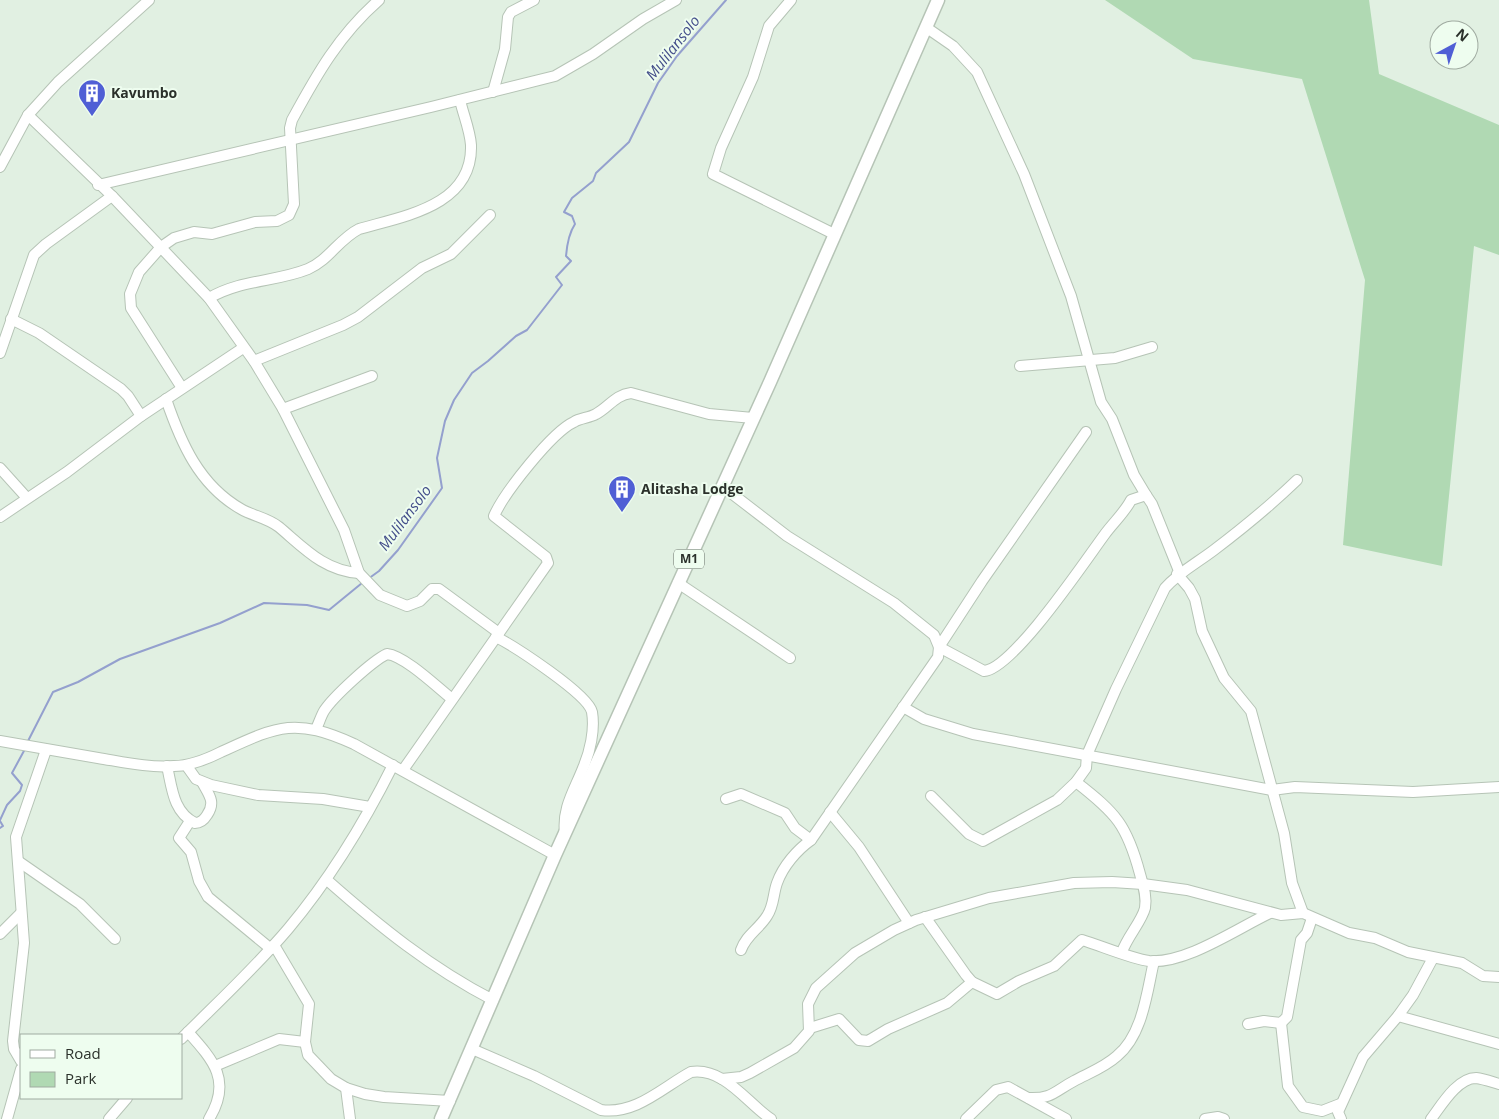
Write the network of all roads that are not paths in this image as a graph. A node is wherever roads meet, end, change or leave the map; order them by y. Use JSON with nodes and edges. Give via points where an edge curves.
{"nodes":[{"id":1,"x":149,"y":0,"type":"edge"},
{"id":2,"x":379,"y":0,"type":"edge"},
{"id":3,"x":534,"y":0,"type":"edge"},
{"id":4,"x":676,"y":0,"type":"edge"},
{"id":5,"x":791,"y":0,"type":"edge"},
{"id":6,"x":938,"y":0,"type":"edge"},
{"id":7,"x":927,"y":28,"type":"junction"},
{"id":8,"x":493,"y":92,"type":"junction"},
{"id":9,"x":460,"y":100,"type":"junction"},
{"id":10,"x":28,"y":115,"type":"junction"},
{"id":11,"x":13,"y":139,"type":"junction"},
{"id":12,"x":291,"y":140,"type":"junction"},
{"id":13,"x":0,"y":143,"type":"edge"},
{"id":14,"x":0,"y":167,"type":"edge"},
{"id":15,"x":98,"y":185,"type":"junction"},
{"id":16,"x":112,"y":196,"type":"junction"},
{"id":17,"x":490,"y":215,"type":"dead end"},
{"id":18,"x":834,"y":234,"type":"junction"},
{"id":19,"x":161,"y":247,"type":"junction"},
{"id":20,"x":209,"y":298,"type":"junction"},
{"id":21,"x":11,"y":319,"type":"junction"},
{"id":22,"x":1152,"y":347,"type":"dead end"},
{"id":23,"x":243,"y":348,"type":"junction"},
{"id":24,"x":0,"y":353,"type":"edge"},
{"id":25,"x":1091,"y":359,"type":"junction"},
{"id":26,"x":254,"y":361,"type":"junction"},
{"id":27,"x":1020,"y":366,"type":"dead end"},
{"id":28,"x":372,"y":376,"type":"dead end"},
{"id":29,"x":182,"y":388,"type":"junction"},
{"id":30,"x":166,"y":398,"type":"junction"},
{"id":31,"x":283,"y":409,"type":"junction"},
{"id":32,"x":141,"y":416,"type":"junction"},
{"id":33,"x":753,"y":418,"type":"junction"},
{"id":34,"x":1086,"y":432,"type":"dead end"},
{"id":35,"x":0,"y":468,"type":"edge"},
{"id":36,"x":1297,"y":480,"type":"dead end"},
{"id":37,"x":722,"y":486,"type":"junction"},
{"id":38,"x":1146,"y":495,"type":"junction"},
{"id":39,"x":27,"y":498,"type":"junction"},
{"id":40,"x":0,"y":517,"type":"edge"},
{"id":41,"x":1177,"y":574,"type":"junction"},
{"id":42,"x":363,"y":577,"type":"junction"},
{"id":43,"x":678,"y":583,"type":"junction"},
{"id":44,"x":498,"y":635,"type":"junction"},
{"id":45,"x":939,"y":647,"type":"junction"},
{"id":46,"x":790,"y":658,"type":"dead end"},
{"id":47,"x":452,"y":699,"type":"junction"},
{"id":48,"x":902,"y":707,"type":"junction"},
{"id":49,"x":316,"y":729,"type":"junction"},
{"id":50,"x":0,"y":741,"type":"edge"},
{"id":51,"x":46,"y":750,"type":"junction"},
{"id":52,"x":1087,"y":755,"type":"junction"},
{"id":53,"x":186,"y":765,"type":"junction"},
{"id":54,"x":393,"y":765,"type":"junction"},
{"id":55,"x":167,"y":766,"type":"junction"},
{"id":56,"x":403,"y":770,"type":"junction"},
{"id":57,"x":202,"y":782,"type":"junction"},
{"id":58,"x":1076,"y":782,"type":"junction"},
{"id":59,"x":1499,"y":787,"type":"edge"},
{"id":60,"x":1272,"y":790,"type":"junction"},
{"id":61,"x":931,"y":796,"type":"dead end"},
{"id":62,"x":726,"y":799,"type":"dead end"},
{"id":63,"x":370,"y":807,"type":"junction"},
{"id":64,"x":830,"y":812,"type":"junction"},
{"id":65,"x":190,"y":821,"type":"junction"},
{"id":66,"x":565,"y":834,"type":"junction"},
{"id":67,"x":811,"y":840,"type":"junction"},
{"id":68,"x":555,"y":856,"type":"junction"},
{"id":69,"x":18,"y":861,"type":"junction"},
{"id":70,"x":326,"y":880,"type":"junction"},
{"id":71,"x":1143,"y":884,"type":"junction"},
{"id":72,"x":21,"y":913,"type":"junction"},
{"id":73,"x":1270,"y":913,"type":"junction"},
{"id":74,"x":1308,"y":915,"type":"junction"},
{"id":75,"x":925,"y":917,"type":"junction"},
{"id":76,"x":908,"y":923,"type":"junction"},
{"id":77,"x":0,"y":934,"type":"edge"},
{"id":78,"x":115,"y":939,"type":"dead end"},
{"id":79,"x":272,"y":947,"type":"junction"},
{"id":80,"x":741,"y":950,"type":"dead end"},
{"id":81,"x":1122,"y":952,"type":"junction"},
{"id":82,"x":1433,"y":958,"type":"junction"},
{"id":83,"x":1154,"y":961,"type":"junction"},
{"id":84,"x":1499,"y":977,"type":"edge"},
{"id":85,"x":972,"y":982,"type":"junction"},
{"id":86,"x":493,"y":1000,"type":"junction"},
{"id":87,"x":1398,"y":1016,"type":"junction"},
{"id":88,"x":1281,"y":1023,"type":"junction"},
{"id":89,"x":1248,"y":1024,"type":"dead end"},
{"id":90,"x":810,"y":1028,"type":"junction"},
{"id":91,"x":185,"y":1036,"type":"edge"},
{"id":92,"x":305,"y":1042,"type":"junction"},
{"id":93,"x":1499,"y":1044,"type":"edge"},
{"id":94,"x":472,"y":1049,"type":"junction"},
{"id":95,"x":20,"y":1059,"type":"edge"},
{"id":96,"x":215,"y":1066,"type":"junction"},
{"id":97,"x":20,"y":1073,"type":"edge"},
{"id":98,"x":722,"y":1079,"type":"junction"},
{"id":99,"x":1499,"y":1084,"type":"edge"},
{"id":100,"x":346,"y":1088,"type":"junction"},
{"id":101,"x":1029,"y":1098,"type":"junction"},
{"id":102,"x":126,"y":1099,"type":"edge"},
{"id":103,"x":450,"y":1101,"type":"junction"},
{"id":104,"x":1340,"y":1104,"type":"junction"},
{"id":105,"x":1043,"y":1108,"type":"junction"},
{"id":106,"x":7,"y":1119,"type":"edge"},
{"id":107,"x":109,"y":1119,"type":"edge"},
{"id":108,"x":209,"y":1119,"type":"edge"},
{"id":109,"x":350,"y":1119,"type":"edge"},
{"id":110,"x":441,"y":1119,"type":"edge"},
{"id":111,"x":771,"y":1119,"type":"edge"},
{"id":112,"x":966,"y":1119,"type":"edge"},
{"id":113,"x":1051,"y":1119,"type":"edge"},
{"id":114,"x":1066,"y":1119,"type":"edge"},
{"id":115,"x":1205,"y":1119,"type":"edge"},
{"id":116,"x":1224,"y":1119,"type":"edge"},
{"id":117,"x":1341,"y":1119,"type":"edge"},
{"id":118,"x":1431,"y":1119,"type":"edge"}],
"edges":[{"from":1,"to":10,"type":"street","via":[[58,82]]},
{"from":2,"to":12,"type":"street","via":[[330,52],[292,120]]},
{"from":3,"to":8,"type":"street","via":[[511,12],[508,17],[505,49]]},
{"from":4,"to":8,"type":"street","via":[[555,76]]},
{"from":5,"to":18,"type":"street","via":[[769,26],[753,77],[721,148],[713,174]]},
{"from":6,"to":7,"type":"main road","number":"M1"},
{"from":7,"to":18,"type":"main road","number":"M1"},
{"from":7,"to":25,"type":"street","via":[[953,46],[977,72],[1024,174],[1071,296]]},
{"from":8,"to":9,"type":"street"},
{"from":9,"to":12,"type":"street"},
{"from":9,"to":20,"type":"street","via":[[471,145],[466,173],[447,198],[432,207],[348,234],[319,264],[307,270],[231,287]]},
{"from":10,"to":11,"type":"street"},
{"from":10,"to":15,"type":"street"},
{"from":11,"to":13,"type":"street"},
{"from":11,"to":14,"type":"street"},
{"from":12,"to":15,"type":"street"},
{"from":12,"to":19,"type":"street","via":[[294,204],[289,215],[277,221],[255,222],[212,234],[188,233]]},
{"from":15,"to":16,"type":"street"},
{"from":16,"to":19,"type":"street"},
{"from":16,"to":21,"type":"street","via":[[34,255]]},
{"from":17,"to":26,"type":"street","via":[[451,254],[422,268],[358,317]]},
{"from":18,"to":33,"type":"main road","number":"M1"},
{"from":19,"to":20,"type":"street"},
{"from":19,"to":29,"type":"street","via":[[139,272],[129,301],[130,308]]},
{"from":20,"to":23,"type":"street"},
{"from":21,"to":24,"type":"street"},
{"from":21,"to":32,"type":"street","via":[[39,333],[121,389]]},
{"from":22,"to":25,"type":"street","via":[[1115,358]]},
{"from":23,"to":26,"type":"street"},
{"from":23,"to":29,"type":"street"},
{"from":25,"to":27,"type":"street","via":[[1046,366]]},
{"from":25,"to":38,"type":"street","via":[[1101,402]]},
{"from":26,"to":31,"type":"street"},
{"from":28,"to":31,"type":"street"},
{"from":29,"to":30,"type":"street"},
{"from":30,"to":32,"type":"street"},
{"from":30,"to":42,"type":"street","via":[[196,467],[220,496],[255,517],[272,522],[309,555]]},
{"from":31,"to":42,"type":"street","via":[[344,530]]},
{"from":32,"to":39,"type":"street"},
{"from":33,"to":37,"type":"main road","number":"M1"},
{"from":33,"to":44,"type":"street","via":[[709,414],[631,393],[622,394],[595,415],[572,422],[562,430],[512,486],[494,516],[548,560]]},
{"from":34,"to":45,"type":"street"},
{"from":35,"to":39,"type":"street"},
{"from":36,"to":41,"type":"street","via":[[1223,543]]},
{"from":37,"to":43,"type":"main road","number":"M1"},
{"from":37,"to":45,"type":"street","via":[[787,536],[894,603],[934,635]]},
{"from":38,"to":41,"type":"street","via":[[1179,571]]},
{"from":38,"to":45,"type":"street","via":[[1131,500],[1047,612],[999,665],[984,671]]},
{"from":39,"to":40,"type":"street"},
{"from":41,"to":52,"type":"street","via":[[1158,598]]},
{"from":41,"to":60,"type":"street","via":[[1195,599],[1202,631],[1224,678],[1251,710]]},
{"from":42,"to":44,"type":"street","via":[[380,595],[407,606],[420,601],[432,589],[439,589]]},
{"from":43,"to":46,"type":"street"},
{"from":43,"to":66,"type":"main road","number":"M1"},
{"from":44,"to":47,"type":"street"},
{"from":44,"to":66,"type":"street","via":[[577,693],[592,712],[592,740],[565,812]]},
{"from":45,"to":48,"type":"street","via":[[938,657]]},
{"from":47,"to":49,"type":"street","via":[[410,666],[387,654],[337,695],[324,711]]},
{"from":47,"to":56,"type":"street"},
{"from":48,"to":52,"type":"street","via":[[924,719],[974,734]]},
{"from":48,"to":64,"type":"street"},
{"from":49,"to":53,"type":"street","via":[[280,728]]},
{"from":49,"to":54,"type":"street","via":[[354,744]]},
{"from":50,"to":51,"type":"street"},
{"from":51,"to":55,"type":"street"},
{"from":51,"to":69,"type":"street","via":[[16,837]]},
{"from":52,"to":58,"type":"street","via":[[1086,768]]},
{"from":52,"to":60,"type":"street"},
{"from":53,"to":55,"type":"street"},
{"from":53,"to":57,"type":"street"},
{"from":54,"to":56,"type":"street"},
{"from":54,"to":63,"type":"street"},
{"from":55,"to":65,"type":"street","via":[[176,806]]},
{"from":56,"to":68,"type":"street"},
{"from":57,"to":63,"type":"street","via":[[258,796],[323,799]]},
{"from":57,"to":65,"type":"street","via":[[213,807],[200,823]]},
{"from":58,"to":61,"type":"street","via":[[1057,800],[983,841],[969,834]]},
{"from":58,"to":71,"type":"street","via":[[1115,814],[1123,825]]},
{"from":59,"to":60,"type":"street","via":[[1413,792],[1295,787]]},
{"from":60,"to":74,"type":"street","via":[[1289,856],[1292,883]]},
{"from":62,"to":67,"type":"street","via":[[740,794],[785,813],[795,828]]},
{"from":63,"to":70,"type":"street"},
{"from":64,"to":67,"type":"street"},
{"from":64,"to":76,"type":"street","via":[[859,847]]},
{"from":65,"to":79,"type":"street","via":[[179,838],[193,857],[202,889],[214,903]]},
{"from":66,"to":68,"type":"main road","number":"M1"},
{"from":67,"to":80,"type":"street","via":[[799,848],[787,865],[777,883],[768,915],[745,940]]},
{"from":68,"to":86,"type":"main road","number":"M1"},
{"from":69,"to":72,"type":"street"},
{"from":69,"to":78,"type":"street","via":[[80,904]]},
{"from":70,"to":79,"type":"street"},
{"from":70,"to":86,"type":"street","via":[[421,957]]},
{"from":71,"to":73,"type":"street","via":[[1187,890]]},
{"from":71,"to":75,"type":"street","via":[[1074,883],[1031,889]]},
{"from":71,"to":81,"type":"street","via":[[1144,911]]},
{"from":72,"to":77,"type":"street"},
{"from":72,"to":95,"type":"street","via":[[24,943],[13,1041]]},
{"from":73,"to":74,"type":"street"},
{"from":73,"to":83,"type":"street","via":[[1196,951],[1173,960]]},
{"from":74,"to":82,"type":"street","via":[[1349,933],[1375,938]]},
{"from":74,"to":88,"type":"street","via":[[1307,933],[1301,940],[1287,1017]]},
{"from":75,"to":76,"type":"street"},
{"from":75,"to":85,"type":"street"},
{"from":76,"to":90,"type":"street","via":[[855,953],[816,988],[809,997]]},
{"from":79,"to":91,"type":"street"},
{"from":79,"to":92,"type":"street","via":[[309,1004]]},
{"from":81,"to":83,"type":"street"},
{"from":81,"to":85,"type":"street","via":[[1082,940],[1054,966],[1019,982],[1002,994]]},
{"from":82,"to":84,"type":"street","via":[[1462,963],[1483,976]]},
{"from":82,"to":87,"type":"street"},
{"from":83,"to":101,"type":"street","via":[[1142,1014],[1122,1052],[1044,1099]]},
{"from":85,"to":90,"type":"street","via":[[947,1003],[868,1041],[859,1040],[839,1019]]},
{"from":86,"to":94,"type":"main road","number":"M1"},
{"from":87,"to":93,"type":"street"},
{"from":87,"to":104,"type":"street","via":[[1363,1057]]},
{"from":88,"to":89,"type":"street","via":[[1264,1021]]},
{"from":88,"to":104,"type":"street","via":[[1288,1086],[1303,1107],[1322,1110]]},
{"from":90,"to":98,"type":"street","via":[[794,1048],[746,1075]]},
{"from":91,"to":96,"type":"street"},
{"from":92,"to":96,"type":"street","via":[[279,1039]]},
{"from":92,"to":100,"type":"street","via":[[312,1061]]},
{"from":94,"to":98,"type":"street","via":[[601,1110],[611,1111],[652,1098],[692,1072],[699,1071]]},
{"from":94,"to":103,"type":"main road","number":"M1"},
{"from":96,"to":108,"type":"street","via":[[220,1091]]},
{"from":97,"to":106,"type":"street"},
{"from":98,"to":111,"type":"street"},
{"from":99,"to":118,"type":"street","via":[[1477,1078],[1463,1083]]},
{"from":100,"to":103,"type":"street","via":[[384,1097]]},
{"from":100,"to":109,"type":"street"},
{"from":101,"to":105,"type":"street"},
{"from":101,"to":112,"type":"street","via":[[1008,1087],[996,1090]]},
{"from":102,"to":107,"type":"street"},
{"from":103,"to":110,"type":"main road","number":"M1"},
{"from":104,"to":117,"type":"street","via":[[1338,1112]]},
{"from":105,"to":113,"type":"street"},
{"from":105,"to":114,"type":"street"},
{"from":115,"to":116,"type":"street"}]}
